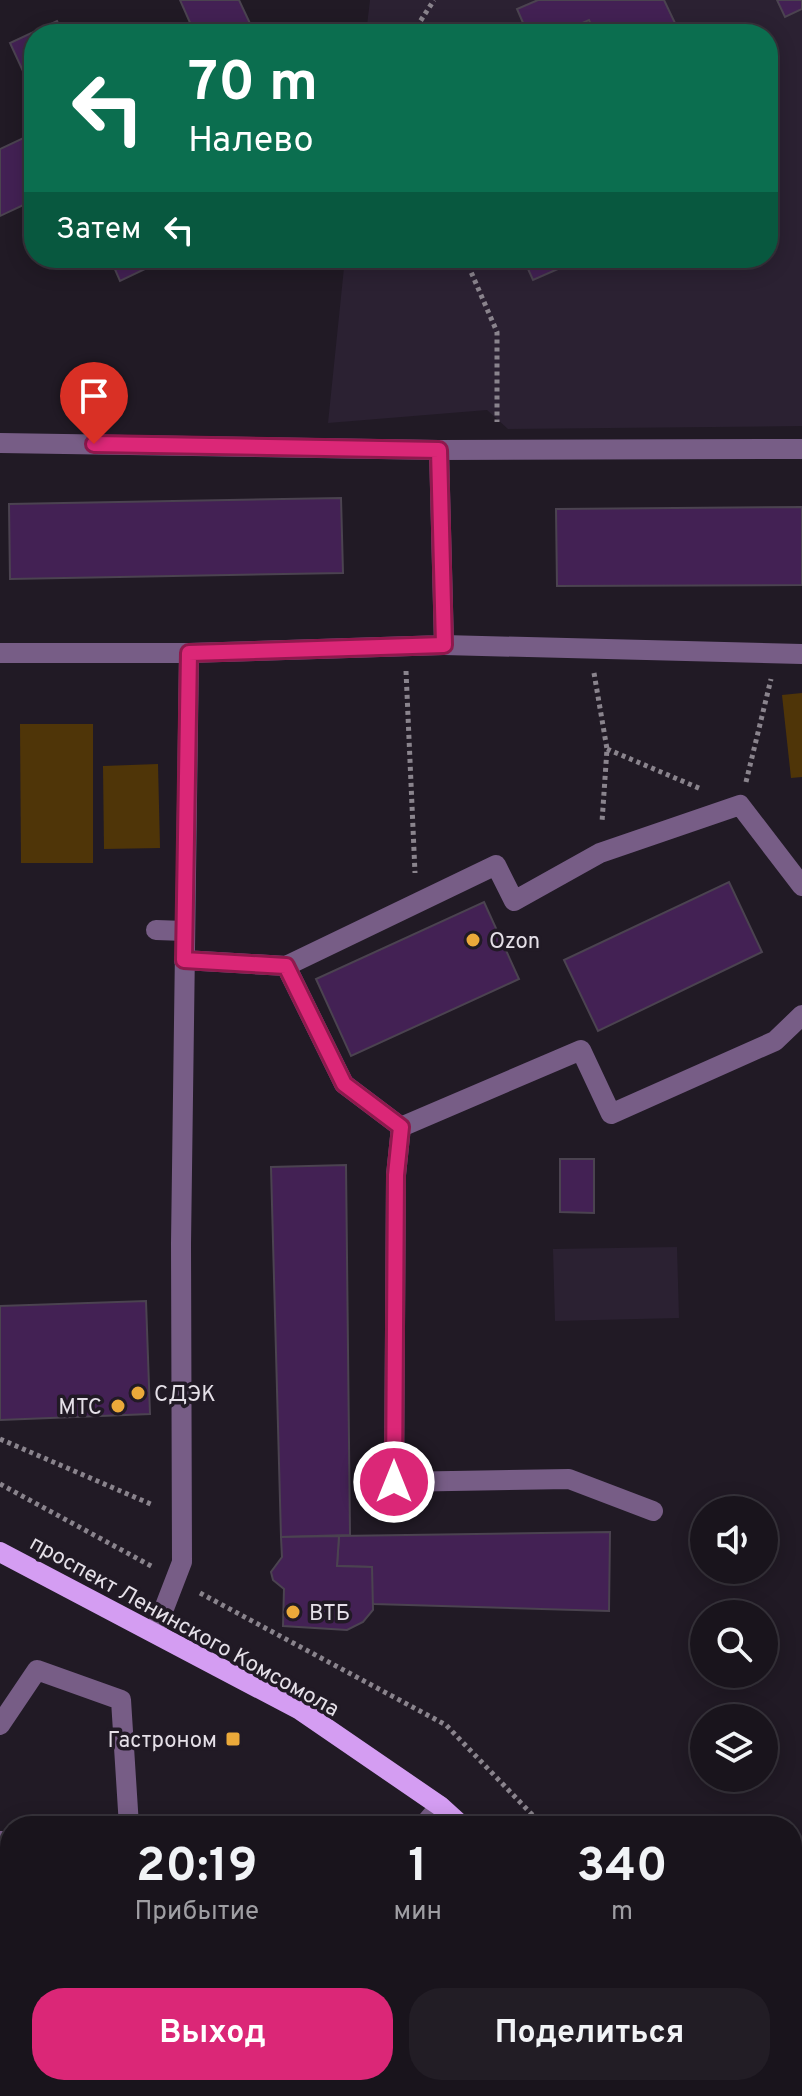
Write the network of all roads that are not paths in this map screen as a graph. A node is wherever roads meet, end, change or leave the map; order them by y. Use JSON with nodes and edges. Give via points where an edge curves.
{"nodes":[{"id":1,"x":0,"y":443,"type":"edge"},
{"id":2,"x":802,"y":449,"type":"edge"},
{"id":3,"x":439,"y":450,"type":"junction"},
{"id":4,"x":444,"y":645,"type":"junction"},
{"id":5,"x":0,"y":653,"type":"edge"},
{"id":6,"x":189,"y":653,"type":"junction"},
{"id":7,"x":802,"y":654,"type":"edge"},
{"id":8,"x":802,"y":886,"type":"edge"},
{"id":9,"x":156,"y":930,"type":"dead end"},
{"id":10,"x":185,"y":931,"type":"junction"},
{"id":11,"x":184,"y":960,"type":"junction"},
{"id":12,"x":286,"y":966,"type":"junction"},
{"id":13,"x":802,"y":1015,"type":"edge"},
{"id":14,"x":401,"y":1127,"type":"junction"},
{"id":15,"x":653,"y":1511,"type":"dead end"},
{"id":16,"x":0,"y":1552,"type":"edge"},
{"id":17,"x":155,"y":1632,"type":"junction"},
{"id":18,"x":0,"y":1725,"type":"edge"},
{"id":19,"x":440,"y":1806,"type":"junction"},
{"id":20,"x":128,"y":1816,"type":"edge"},
{"id":21,"x":432,"y":1816,"type":"edge"},
{"id":22,"x":451,"y":1816,"type":"edge"}],
"edges":[{"from":1,"to":3,"type":"lane"},
{"from":2,"to":3,"type":"lane"},
{"from":3,"to":4,"type":"lane"},
{"from":4,"to":6,"type":"lane"},
{"from":4,"to":7,"type":"lane"},
{"from":5,"to":6,"type":"lane"},
{"from":6,"to":10,"type":"lane"},
{"from":8,"to":12,"type":"lane","via":[[740,805],[600,853],[514,901],[496,865]]},
{"from":9,"to":10,"type":"lane"},
{"from":10,"to":11,"type":"lane"},
{"from":11,"to":12,"type":"lane"},
{"from":11,"to":17,"type":"lane","via":[[182,1562]]},
{"from":12,"to":14,"type":"lane","via":[[344,1084]]},
{"from":13,"to":14,"type":"lane","via":[[775,1041],[611,1114],[581,1050]]},
{"from":14,"to":15,"type":"lane","via":[[396,1175],[394,1482],[569,1479]]},
{"from":16,"to":17,"type":"main road","name":"проспект Ленинского Комсомола"},
{"from":17,"to":19,"type":"main road","name":"проспект Ленинского Комсомола","via":[[300,1710]]},
{"from":18,"to":20,"type":"lane","via":[[37,1670],[121,1700]]},
{"from":19,"to":21,"type":"lane"},
{"from":19,"to":22,"type":"main road","name":"проспект Ленинского Комсомола"}]}
